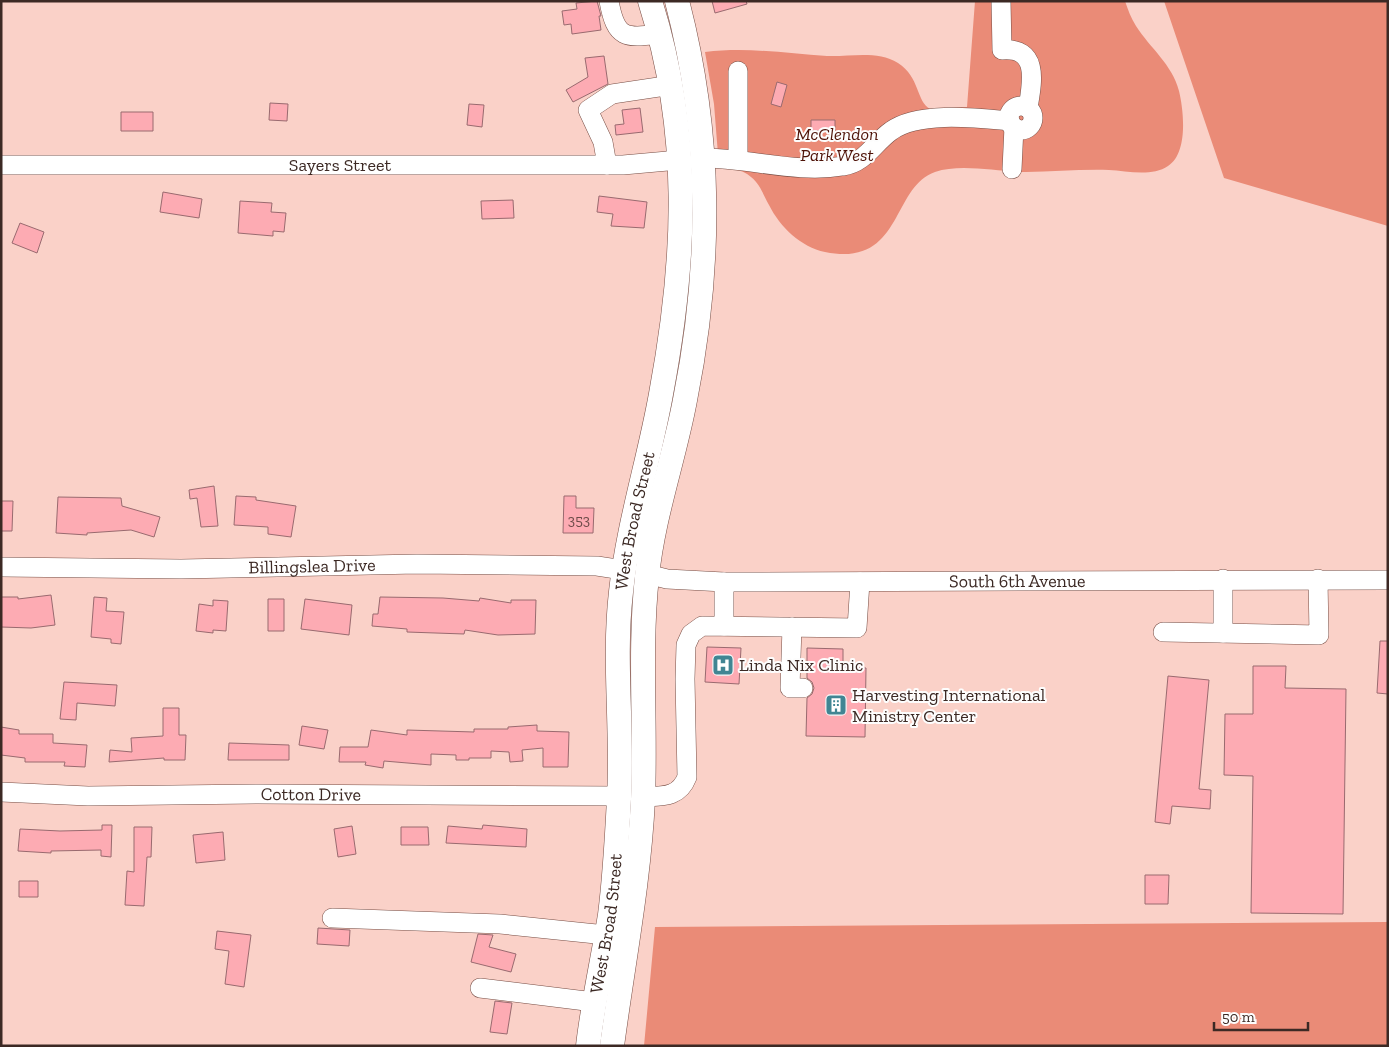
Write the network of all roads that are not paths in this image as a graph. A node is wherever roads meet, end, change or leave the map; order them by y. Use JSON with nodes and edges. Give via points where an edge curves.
{"nodes":[{"id":1,"x":609,"y":1,"type":"edge"},
{"id":2,"x":650,"y":1,"type":"edge"},
{"id":3,"x":676,"y":1,"type":"edge"},
{"id":4,"x":1001,"y":1,"type":"edge"},
{"id":5,"x":660,"y":34,"type":"junction"},
{"id":6,"x":738,"y":71,"type":"dead end"},
{"id":7,"x":672,"y":85,"type":"junction"},
{"id":8,"x":1012,"y":124,"type":"junction"},
{"id":9,"x":703,"y":158,"type":"junction"},
{"id":10,"x":679,"y":160,"type":"junction"},
{"id":11,"x":738,"y":160,"type":"junction"},
{"id":12,"x":1,"y":165,"type":"edge"},
{"id":13,"x":607,"y":165,"type":"junction"},
{"id":14,"x":1012,"y":168,"type":"dead end"},
{"id":15,"x":1,"y":568,"type":"edge"},
{"id":16,"x":623,"y":570,"type":"junction"},
{"id":17,"x":647,"y":574,"type":"junction"},
{"id":18,"x":1223,"y":579,"type":"junction"},
{"id":19,"x":1318,"y":579,"type":"junction"},
{"id":20,"x":1388,"y":580,"type":"edge"},
{"id":21,"x":724,"y":582,"type":"junction"},
{"id":22,"x":860,"y":582,"type":"junction"},
{"id":23,"x":724,"y":626,"type":"junction"},
{"id":24,"x":792,"y":627,"type":"junction"},
{"id":25,"x":1163,"y":632,"type":"dead end"},
{"id":26,"x":1223,"y":633,"type":"junction"},
{"id":27,"x":803,"y":688,"type":"dead end"},
{"id":28,"x":1,"y":792,"type":"edge"},
{"id":29,"x":619,"y":796,"type":"junction"},
{"id":30,"x":643,"y":797,"type":"junction"},
{"id":31,"x":332,"y":918,"type":"dead end"},
{"id":32,"x":606,"y":935,"type":"junction"},
{"id":33,"x":480,"y":988,"type":"dead end"},
{"id":34,"x":594,"y":1002,"type":"junction"},
{"id":35,"x":588,"y":1046,"type":"edge"},
{"id":36,"x":612,"y":1046,"type":"edge"}],
"edges":[{"from":1,"to":5,"type":"street","via":[[614,24],[621,34],[630,37]]},
{"from":2,"to":5,"type":"main road","name":"West Broad Street"},
{"from":3,"to":9,"type":"main road","name":"West Broad Street","via":[[695,78]]},
{"from":4,"to":8,"type":"street","via":[[1002,50],[1020,52],[1030,64],[1028,108],[1033,119],[1029,127],[1020,130]]},
{"from":5,"to":7,"type":"main road","name":"West Broad Street"},
{"from":6,"to":11,"type":"street"},
{"from":7,"to":10,"type":"main road","name":"West Broad Street"},
{"from":7,"to":13,"type":"street","via":[[612,94],[588,110],[599,131]]},
{"from":8,"to":11,"type":"street","via":[[970,118],[907,122],[892,129],[862,158],[841,167],[783,166]]},
{"from":8,"to":14,"type":"street"},
{"from":9,"to":10,"type":"main road"},
{"from":9,"to":11,"type":"street"},
{"from":9,"to":17,"type":"main road","name":"West Broad Street","via":[[704,258],[694,356]]},
{"from":10,"to":13,"type":"street","name":"Sayers Street"},
{"from":10,"to":16,"type":"main road","name":"West Broad Street","via":[[681,252],[677,296],[661,396]]},
{"from":12,"to":13,"type":"street","name":"Sayers Street"},
{"from":15,"to":16,"type":"street","name":"Billingslea Drive","via":[[181,570],[417,564],[597,566]]},
{"from":16,"to":17,"type":"main road"},
{"from":16,"to":29,"type":"main road","name":"West Broad Street","via":[[618,624]]},
{"from":17,"to":21,"type":"street","name":"South 6th Avenue"},
{"from":17,"to":30,"type":"main road","name":"West Broad Street","via":[[642,632]]},
{"from":18,"to":19,"type":"street","name":"South 6th Avenue"},
{"from":18,"to":22,"type":"street","name":"South 6th Avenue"},
{"from":18,"to":26,"type":"street"},
{"from":19,"to":20,"type":"street","name":"South 6th Avenue"},
{"from":19,"to":26,"type":"street","via":[[1319,635]]},
{"from":21,"to":22,"type":"street","name":"South 6th Avenue"},
{"from":21,"to":23,"type":"street"},
{"from":22,"to":24,"type":"street","via":[[857,628]]},
{"from":23,"to":24,"type":"street"},
{"from":23,"to":30,"type":"street","via":[[702,626],[688,640],[684,679],[688,771],[685,783],[670,796]]},
{"from":24,"to":27,"type":"street","via":[[790,688]]},
{"from":25,"to":26,"type":"street"},
{"from":28,"to":29,"type":"street","name":"Cotton Drive","via":[[88,796]]},
{"from":29,"to":30,"type":"main road"},
{"from":29,"to":32,"type":"main road","name":"West Broad Street"},
{"from":30,"to":36,"type":"main road","name":"West Broad Street","via":[[632,911]]},
{"from":31,"to":32,"type":"street","via":[[490,924]]},
{"from":32,"to":34,"type":"main road","name":"West Broad Street"},
{"from":33,"to":34,"type":"street"},
{"from":34,"to":35,"type":"main road","name":"West Broad Street"}]}
